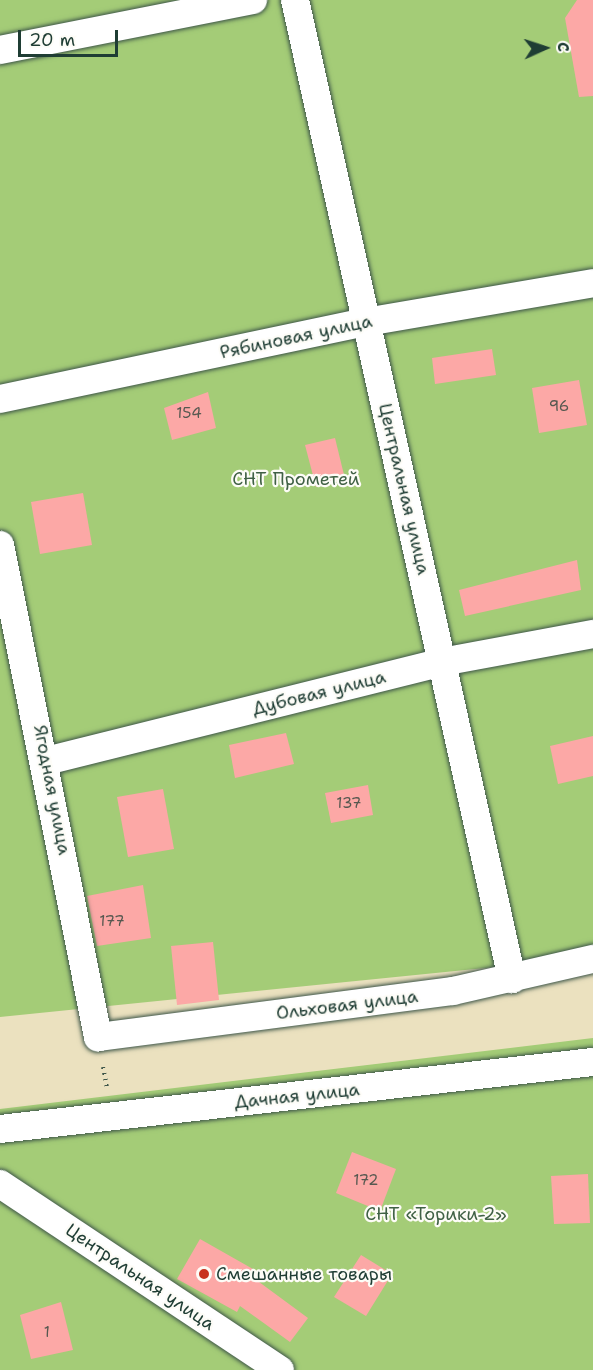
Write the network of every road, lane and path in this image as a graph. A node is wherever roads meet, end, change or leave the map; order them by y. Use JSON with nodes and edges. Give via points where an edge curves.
{"nodes":[{"id":1,"x":253,"y":0,"type":"edge"},
{"id":2,"x":295,"y":0,"type":"edge"},
{"id":3,"x":0,"y":50,"type":"edge"},
{"id":4,"x":593,"y":283,"type":"edge"},
{"id":5,"x":366,"y":322,"type":"junction"},
{"id":6,"x":0,"y":399,"type":"edge"},
{"id":7,"x":0,"y":545,"type":"edge"},
{"id":8,"x":593,"y":634,"type":"edge"},
{"id":9,"x":442,"y":662,"type":"junction"},
{"id":10,"x":46,"y":761,"type":"junction"},
{"id":11,"x":593,"y":958,"type":"edge"},
{"id":12,"x":512,"y":979,"type":"junction"},
{"id":13,"x":98,"y":1037,"type":"joint"},
{"id":14,"x":593,"y":1062,"type":"edge"},
{"id":15,"x":0,"y":1129,"type":"edge"},
{"id":16,"x":0,"y":1184,"type":"edge"},
{"id":17,"x":280,"y":1370,"type":"edge"}],
"edges":[{"from":1,"to":3,"type":"street"},
{"from":2,"to":5,"type":"street","name":"Центральная улица"},
{"from":4,"to":5,"type":"street","name":"Рябиновая улица"},
{"from":5,"to":6,"type":"street","name":"Рябиновая улица"},
{"from":5,"to":9,"type":"street","name":"Центральная улица"},
{"from":7,"to":10,"type":"street","name":"Ягодная улица"},
{"from":8,"to":9,"type":"street","name":"Дубовая улица"},
{"from":9,"to":10,"type":"street","name":"Дубовая улица"},
{"from":9,"to":12,"type":"street","name":"Центральная улица"},
{"from":10,"to":13,"type":"street","name":"Ягодная улица"},
{"from":11,"to":12,"type":"street","name":"Ольховая улица"},
{"from":12,"to":13,"type":"street","name":"Ольховая улица"},
{"from":14,"to":15,"type":"street","name":"Дачная улица"},
{"from":16,"to":17,"type":"street","name":"Центральная улица"}]}
